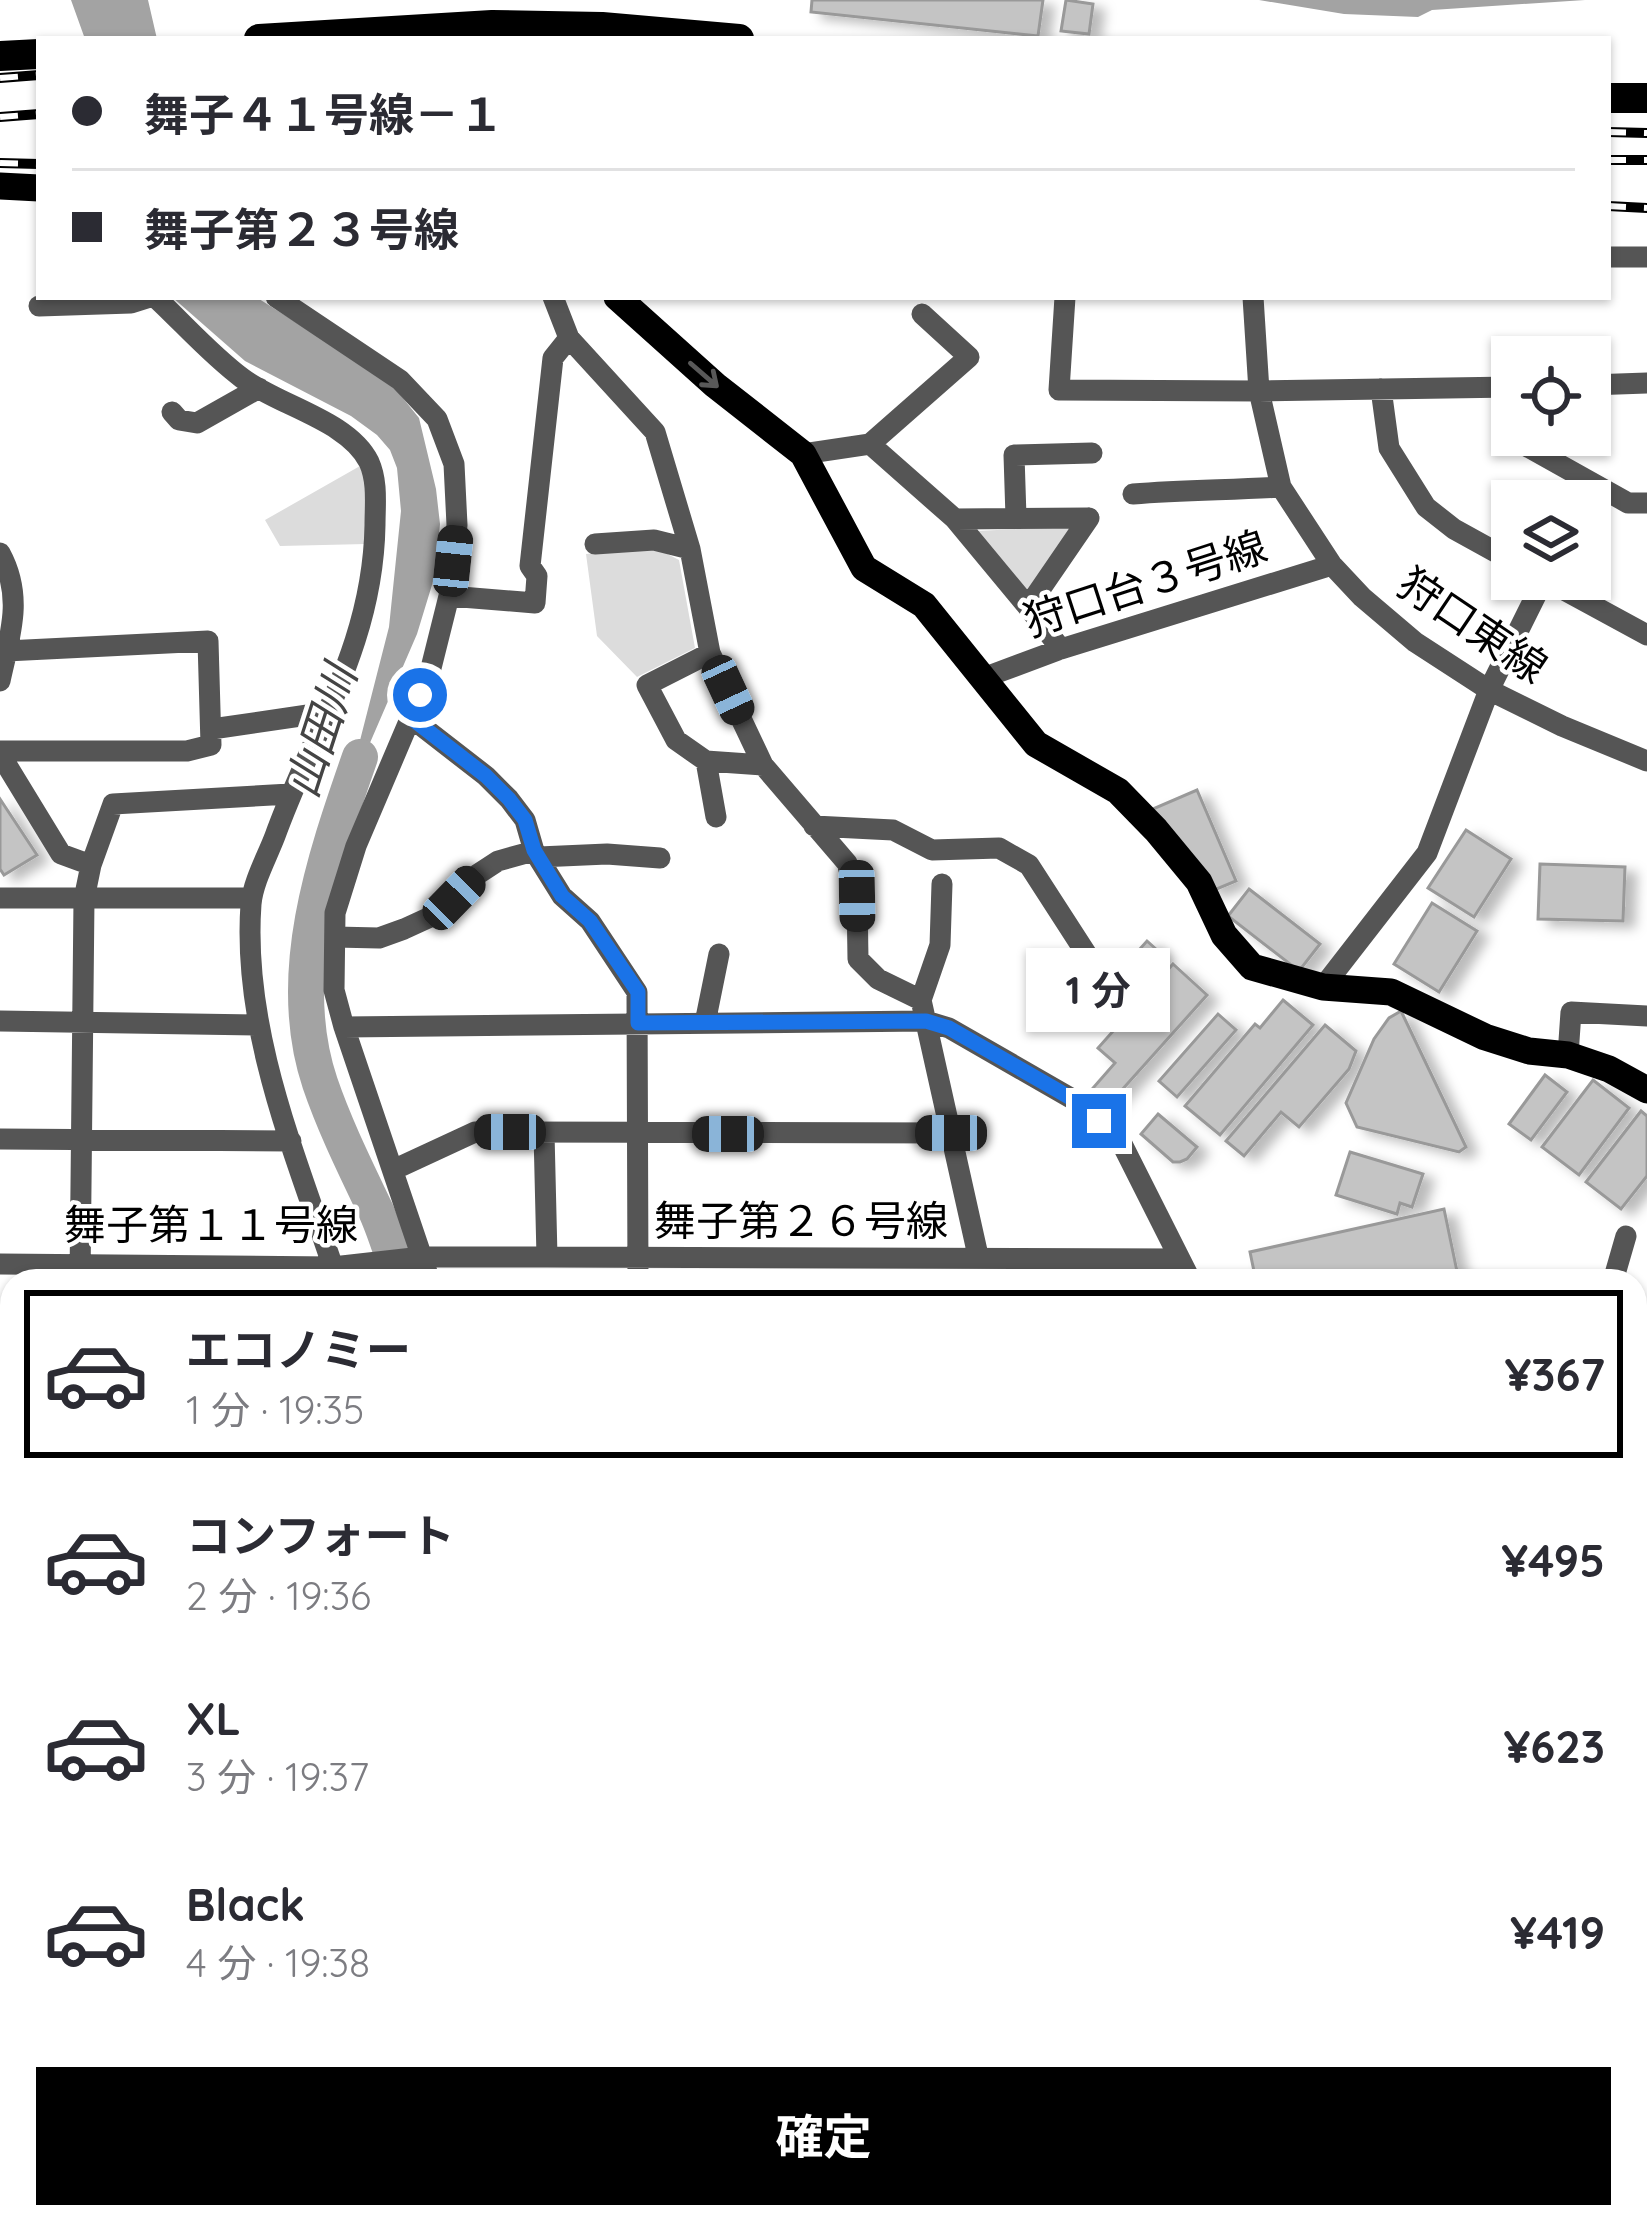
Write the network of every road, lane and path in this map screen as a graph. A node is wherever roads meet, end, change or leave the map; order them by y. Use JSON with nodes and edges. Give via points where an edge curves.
{"nodes":[{"id":1,"x":309,"y":36,"type":"edge"},
{"id":2,"x":705,"y":36,"type":"edge"},
{"id":3,"x":36,"y":53,"type":"edge"},
{"id":4,"x":0,"y":56,"type":"edge"},
{"id":5,"x":1611,"y":98,"type":"edge"},
{"id":6,"x":1647,"y":98,"type":"edge"},
{"id":7,"x":1611,"y":257,"type":"edge"},
{"id":8,"x":1647,"y":257,"type":"edge"},
{"id":9,"x":142,"y":300,"type":"edge"},
{"id":10,"x":156,"y":300,"type":"edge"},
{"id":11,"x":282,"y":300,"type":"edge"},
{"id":12,"x":554,"y":300,"type":"edge"},
{"id":13,"x":620,"y":300,"type":"edge"},
{"id":14,"x":1065,"y":300,"type":"edge"},
{"id":15,"x":1253,"y":300,"type":"edge"},
{"id":16,"x":38,"y":306,"type":"dead end"},
{"id":17,"x":922,"y":314,"type":"dead end"},
{"id":18,"x":569,"y":338,"type":"junction"},
{"id":19,"x":1647,"y":383,"type":"edge"},
{"id":20,"x":1611,"y":384,"type":"edge"},
{"id":21,"x":1491,"y":387,"type":"edge"},
{"id":22,"x":259,"y":388,"type":"junction"},
{"id":23,"x":1381,"y":388,"type":"junction"},
{"id":24,"x":1259,"y":391,"type":"junction"},
{"id":25,"x":172,"y":412,"type":"dead end"},
{"id":26,"x":870,"y":444,"type":"junction"},
{"id":27,"x":1092,"y":453,"type":"dead end"},
{"id":28,"x":803,"y":454,"type":"junction"},
{"id":29,"x":1544,"y":456,"type":"edge"},
{"id":30,"x":1281,"y":487,"type":"junction"},
{"id":31,"x":1133,"y":494,"type":"dead end"},
{"id":32,"x":1647,"y":503,"type":"edge"},
{"id":33,"x":1016,"y":517,"type":"junction"},
{"id":34,"x":956,"y":519,"type":"junction"},
{"id":35,"x":595,"y":544,"type":"dead end"},
{"id":36,"x":690,"y":549,"type":"junction"},
{"id":37,"x":1491,"y":550,"type":"edge"},
{"id":38,"x":0,"y":554,"type":"edge"},
{"id":39,"x":1332,"y":565,"type":"junction"},
{"id":40,"x":449,"y":596,"type":"junction"},
{"id":41,"x":1534,"y":600,"type":"edge"},
{"id":42,"x":1583,"y":600,"type":"edge"},
{"id":43,"x":1028,"y":608,"type":"junction"},
{"id":44,"x":1647,"y":635,"type":"edge"},
{"id":45,"x":5,"y":641,"type":"edge"},
{"id":46,"x":1061,"y":649,"type":"junction"},
{"id":47,"x":710,"y":653,"type":"junction"},
{"id":48,"x":983,"y":678,"type":"junction"},
{"id":49,"x":0,"y":681,"type":"edge"},
{"id":50,"x":1489,"y":690,"type":"junction"},
{"id":51,"x":328,"y":712,"type":"junction"},
{"id":52,"x":410,"y":717,"type":"junction"},
{"id":53,"x":212,"y":729,"type":"junction"},
{"id":54,"x":0,"y":752,"type":"edge"},
{"id":55,"x":1647,"y":760,"type":"edge"},
{"id":56,"x":706,"y":761,"type":"junction"},
{"id":57,"x":763,"y":764,"type":"junction"},
{"id":58,"x":290,"y":794,"type":"junction"},
{"id":59,"x":716,"y":817,"type":"dead end"},
{"id":60,"x":814,"y":826,"type":"junction"},
{"id":61,"x":537,"y":854,"type":"junction"},
{"id":62,"x":660,"y":858,"type":"dead end"},
{"id":63,"x":91,"y":865,"type":"junction"},
{"id":64,"x":942,"y":884,"type":"dead end"},
{"id":65,"x":0,"y":898,"type":"edge"},
{"id":66,"x":251,"y":898,"type":"junction"},
{"id":67,"x":85,"y":899,"type":"junction"},
{"id":68,"x":334,"y":937,"type":"junction"},
{"id":69,"x":719,"y":954,"type":"dead end"},
{"id":70,"x":1090,"y":962,"type":"dead end"},
{"id":71,"x":1323,"y":986,"type":"junction"},
{"id":72,"x":924,"y":1010,"type":"junction"},
{"id":73,"x":1647,"y":1016,"type":"edge"},
{"id":74,"x":0,"y":1021,"type":"edge"},
{"id":75,"x":83,"y":1023,"type":"junction"},
{"id":76,"x":638,"y":1023,"type":"junction"},
{"id":77,"x":705,"y":1023,"type":"junction"},
{"id":78,"x":258,"y":1025,"type":"junction"},
{"id":79,"x":344,"y":1027,"type":"junction"},
{"id":80,"x":1568,"y":1055,"type":"junction"},
{"id":81,"x":1647,"y":1090,"type":"edge"},
{"id":82,"x":544,"y":1133,"type":"junction"},
{"id":83,"x":951,"y":1133,"type":"junction"},
{"id":84,"x":639,"y":1134,"type":"junction"},
{"id":85,"x":0,"y":1139,"type":"edge"},
{"id":86,"x":81,"y":1141,"type":"junction"},
{"id":87,"x":291,"y":1141,"type":"junction"},
{"id":88,"x":393,"y":1170,"type":"junction"},
{"id":89,"x":1626,"y":1236,"type":"dead end"},
{"id":90,"x":422,"y":1257,"type":"junction"},
{"id":91,"x":547,"y":1257,"type":"junction"},
{"id":92,"x":1180,"y":1259,"type":"junction"},
{"id":93,"x":0,"y":1264,"type":"edge"},
{"id":94,"x":333,"y":1267,"type":"junction"},
{"id":95,"x":44,"y":1269,"type":"edge"},
{"id":96,"x":80,"y":1269,"type":"edge"},
{"id":97,"x":249,"y":1269,"type":"edge"},
{"id":98,"x":426,"y":1269,"type":"edge"},
{"id":99,"x":631,"y":1269,"type":"edge"},
{"id":100,"x":638,"y":1269,"type":"edge"},
{"id":101,"x":979,"y":1269,"type":"edge"},
{"id":102,"x":997,"y":1269,"type":"edge"},
{"id":103,"x":1185,"y":1269,"type":"edge"},
{"id":104,"x":1616,"y":1269,"type":"edge"}],
"edges":[{"from":1,"to":2,"type":"highway","via":[[493,25]]},
{"from":3,"to":4,"type":"highway"},
{"from":5,"to":6,"type":"highway"},
{"from":7,"to":8,"type":"street"},
{"from":9,"to":16,"type":"street"},
{"from":10,"to":22,"type":"street"},
{"from":11,"to":40,"type":"street","via":[[380,364],[437,419],[454,464]]},
{"from":12,"to":18,"type":"street"},
{"from":13,"to":28,"type":"main road","one_way":true},
{"from":14,"to":24,"type":"street","via":[[1059,390]]},
{"from":15,"to":24,"type":"street","name":"狩口東線"},
{"from":17,"to":26,"type":"street","via":[[969,357]]},
{"from":18,"to":36,"type":"street","via":[[655,432]]},
{"from":18,"to":40,"type":"street","via":[[553,358],[530,566],[535,602]]},
{"from":19,"to":20,"type":"street"},
{"from":21,"to":23,"type":"street"},
{"from":22,"to":25,"type":"street","via":[[197,423]]},
{"from":22,"to":51,"type":"street","via":[[351,437],[376,485],[366,607]]},
{"from":23,"to":24,"type":"street"},
{"from":23,"to":37,"type":"street","via":[[1389,448],[1426,507]]},
{"from":24,"to":30,"type":"street","name":"狩口東線"},
{"from":26,"to":28,"type":"street"},
{"from":26,"to":34,"type":"street"},
{"from":27,"to":33,"type":"street","via":[[1014,455]]},
{"from":28,"to":48,"type":"main road","via":[[864,568],[924,605]]},
{"from":29,"to":32,"type":"street","via":[[1628,502]]},
{"from":30,"to":31,"type":"street"},
{"from":30,"to":39,"type":"street","name":"狩口東線"},
{"from":33,"to":34,"type":"street"},
{"from":33,"to":43,"type":"street","via":[[1089,518]]},
{"from":34,"to":43,"type":"street"},
{"from":35,"to":36,"type":"street","via":[[654,540]]},
{"from":36,"to":47,"type":"street"},
{"from":38,"to":45,"type":"street","via":[[16,595]]},
{"from":39,"to":46,"type":"street","name":"狩口台３号線"},
{"from":39,"to":50,"type":"street","name":"狩口東線","via":[[1415,642]]},
{"from":40,"to":52,"type":"street"},
{"from":41,"to":50,"type":"street"},
{"from":42,"to":44,"type":"street"},
{"from":43,"to":46,"type":"street"},
{"from":45,"to":49,"type":"street"},
{"from":45,"to":53,"type":"street","via":[[208,641]]},
{"from":46,"to":48,"type":"street","name":"狩口台３号線"},
{"from":47,"to":56,"type":"street","via":[[647,685],[676,740]]},
{"from":47,"to":57,"type":"street"},
{"from":48,"to":71,"type":"main road","via":[[1036,744],[1118,791],[1156,830],[1252,967]]},
{"from":50,"to":55,"type":"street","name":"狩口東線"},
{"from":50,"to":71,"type":"street","via":[[1427,853]]},
{"from":51,"to":53,"type":"street"},
{"from":51,"to":58,"type":"street"},
{"from":52,"to":61,"type":"street","via":[[509,799]]},
{"from":52,"to":68,"type":"street","via":[[356,845]]},
{"from":53,"to":54,"type":"street","via":[[211,745],[187,751]]},
{"from":54,"to":63,"type":"street","via":[[61,854]]},
{"from":56,"to":57,"type":"street"},
{"from":56,"to":59,"type":"street"},
{"from":57,"to":60,"type":"street"},
{"from":58,"to":63,"type":"street","via":[[113,804]]},
{"from":58,"to":66,"type":"street"},
{"from":60,"to":70,"type":"street","via":[[893,830],[932,850],[999,848],[1029,865]]},
{"from":60,"to":72,"type":"street","via":[[847,863],[857,896],[858,959]]},
{"from":61,"to":62,"type":"street"},
{"from":61,"to":68,"type":"street","via":[[498,861],[439,913],[379,938]]},
{"from":61,"to":76,"type":"street","via":[[638,992]]},
{"from":63,"to":67,"type":"street"},
{"from":64,"to":72,"type":"street","via":[[940,945]]},
{"from":65,"to":67,"type":"street"},
{"from":66,"to":67,"type":"street"},
{"from":66,"to":78,"type":"street"},
{"from":67,"to":75,"type":"street"},
{"from":68,"to":79,"type":"street"},
{"from":69,"to":77,"type":"street"},
{"from":71,"to":80,"type":"main road","via":[[1391,992],[1485,1037]]},
{"from":72,"to":77,"type":"street"},
{"from":72,"to":83,"type":"street"},
{"from":72,"to":92,"type":"street","via":[[1076,1101],[1121,1142]]},
{"from":73,"to":80,"type":"street","via":[[1571,1012]]},
{"from":74,"to":75,"type":"street"},
{"from":75,"to":78,"type":"street"},
{"from":75,"to":86,"type":"street"},
{"from":76,"to":77,"type":"street"},
{"from":76,"to":79,"type":"street"},
{"from":76,"to":84,"type":"street"},
{"from":78,"to":87,"type":"street"},
{"from":79,"to":88,"type":"street"},
{"from":80,"to":81,"type":"main road"},
{"from":82,"to":84,"type":"street"},
{"from":82,"to":88,"type":"street","via":[[475,1132]]},
{"from":82,"to":91,"type":"street"},
{"from":83,"to":84,"type":"street"},
{"from":83,"to":101,"type":"street"},
{"from":84,"to":100,"type":"street"},
{"from":85,"to":86,"type":"street"},
{"from":86,"to":87,"type":"street"},
{"from":86,"to":96,"type":"street"},
{"from":87,"to":94,"type":"street"},
{"from":88,"to":90,"type":"street"},
{"from":89,"to":104,"type":"street"},
{"from":90,"to":91,"type":"street","name":"舞子第２６号線"},
{"from":90,"to":94,"type":"street","name":"舞子第１１号線"},
{"from":90,"to":98,"type":"street"},
{"from":91,"to":99,"type":"street","name":"舞子第２６号線"},
{"from":92,"to":102,"type":"street","name":"舞子第２６号線"},
{"from":92,"to":103,"type":"street"},
{"from":93,"to":95,"type":"street","name":"舞子第１１号線"},
{"from":94,"to":97,"type":"street","name":"舞子第１１号線"}]}
